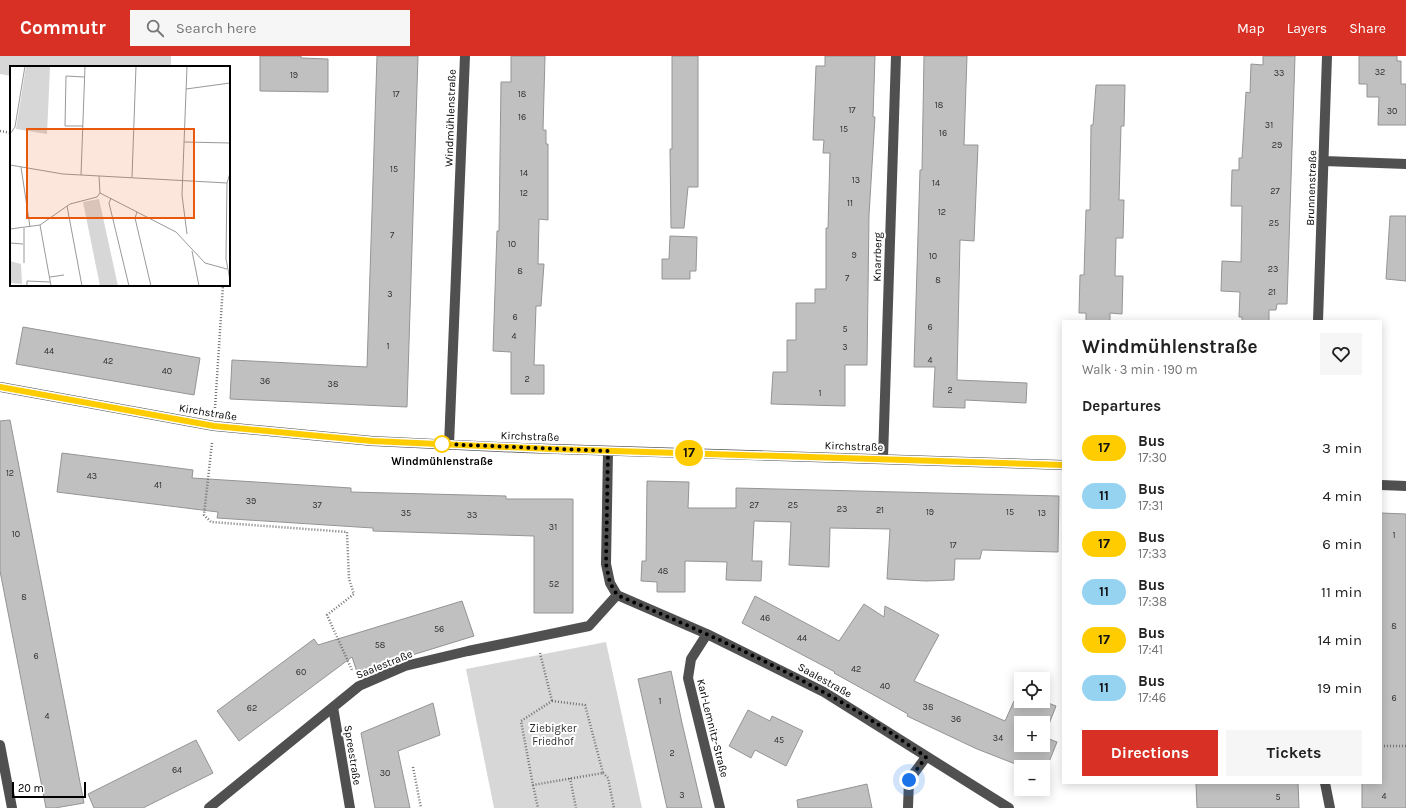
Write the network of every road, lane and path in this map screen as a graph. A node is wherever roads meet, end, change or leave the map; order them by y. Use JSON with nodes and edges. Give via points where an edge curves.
{"nodes":[{"id":1,"x":465,"y":56,"type":"edge"},
{"id":2,"x":896,"y":56,"type":"edge"},
{"id":3,"x":1327,"y":56,"type":"edge"},
{"id":4,"x":0,"y":131,"type":"edge"},
{"id":5,"x":10,"y":133,"type":"edge"},
{"id":6,"x":1324,"y":161,"type":"junction"},
{"id":7,"x":1406,"y":164,"type":"edge"},
{"id":8,"x":222,"y":286,"type":"edge"},
{"id":9,"x":1318,"y":320,"type":"edge"},
{"id":10,"x":0,"y":387,"type":"edge"},
{"id":11,"x":214,"y":426,"type":"junction"},
{"id":12,"x":449,"y":445,"type":"junction"},
{"id":13,"x":608,"y":451,"type":"junction"},
{"id":14,"x":883,"y":458,"type":"junction"},
{"id":15,"x":1062,"y":465,"type":"edge"},
{"id":16,"x":1382,"y":485,"type":"edge"},
{"id":17,"x":1406,"y":486,"type":"edge"},
{"id":18,"x":617,"y":595,"type":"junction"},
{"id":19,"x":707,"y":634,"type":"junction"},
{"id":20,"x":537,"y":637,"type":"junction"},
{"id":21,"x":359,"y":686,"type":"junction"},
{"id":22,"x":552,"y":701,"type":"junction"},
{"id":23,"x":333,"y":707,"type":"junction"},
{"id":24,"x":0,"y":745,"type":"edge"},
{"id":25,"x":1382,"y":746,"type":"edge"},
{"id":26,"x":1406,"y":746,"type":"edge"},
{"id":27,"x":926,"y":757,"type":"junction"},
{"id":28,"x":413,"y":767,"type":"dead end"},
{"id":29,"x":603,"y":773,"type":"junction"},
{"id":30,"x":570,"y":778,"type":"junction"},
{"id":31,"x":1326,"y":784,"type":"edge"},
{"id":32,"x":534,"y":785,"type":"junction"},
{"id":33,"x":12,"y":808,"type":"edge"},
{"id":34,"x":209,"y":808,"type":"edge"},
{"id":35,"x":350,"y":808,"type":"edge"},
{"id":36,"x":421,"y":808,"type":"edge"},
{"id":37,"x":538,"y":808,"type":"edge"},
{"id":38,"x":576,"y":808,"type":"edge"},
{"id":39,"x":614,"y":808,"type":"edge"},
{"id":40,"x":720,"y":808,"type":"edge"},
{"id":41,"x":908,"y":808,"type":"edge"},
{"id":42,"x":1009,"y":808,"type":"edge"},
{"id":43,"x":1330,"y":808,"type":"edge"}],
"edges":[{"from":1,"to":12,"type":"street","name":"Windmühlenstraße"},
{"from":2,"to":14,"type":"street","name":"Knarrberg"},
{"from":3,"to":6,"type":"street","name":"Brunnenstraße"},
{"from":4,"to":5,"type":"path"},
{"from":6,"to":7,"type":"street"},
{"from":6,"to":9,"type":"street","name":"Brunnenstraße"},
{"from":8,"to":11,"type":"path"},
{"from":10,"to":11,"type":"street","name":"Kirchstraße"},
{"from":11,"to":12,"type":"street","name":"Kirchstraße","via":[[312,436]]},
{"from":11,"to":21,"type":"path","via":[[204,515],[211,522],[347,532],[349,579],[354,594],[327,615]]},
{"from":12,"to":13,"type":"street","name":"Kirchstraße"},
{"from":13,"to":14,"type":"street","name":"Kirchstraße"},
{"from":13,"to":18,"type":"street","via":[[606,564],[610,583]]},
{"from":14,"to":15,"type":"street","name":"Kirchstraße"},
{"from":16,"to":17,"type":"street"},
{"from":18,"to":19,"type":"street","name":"Saalestraße"},
{"from":18,"to":20,"type":"street","name":"Saalestraße","via":[[589,626]]},
{"from":19,"to":27,"type":"street","name":"Saalestraße","via":[[824,692]]},
{"from":19,"to":40,"type":"street","name":"Karl-Lemnitz-Straße","via":[[691,659],[688,678]]},
{"from":20,"to":21,"type":"street","name":"Saalestraße","via":[[405,666]]},
{"from":20,"to":22,"type":"path"},
{"from":21,"to":23,"type":"street","name":"Saalestraße"},
{"from":22,"to":29,"type":"path","via":[[585,705]]},
{"from":22,"to":32,"type":"path","via":[[521,721]]},
{"from":23,"to":34,"type":"street","name":"Saalestraße"},
{"from":23,"to":35,"type":"street","name":"Spreestraße"},
{"from":24,"to":33,"type":"street"},
{"from":25,"to":26,"type":"path"},
{"from":27,"to":41,"type":"street","via":[[909,780]]},
{"from":27,"to":42,"type":"street","name":"Saalestraße"},
{"from":28,"to":36,"type":"path"},
{"from":29,"to":30,"type":"path"},
{"from":29,"to":39,"type":"path","via":[[608,778]]},
{"from":30,"to":32,"type":"path"},
{"from":30,"to":38,"type":"path"},
{"from":31,"to":43,"type":"street"},
{"from":32,"to":37,"type":"path"}]}
